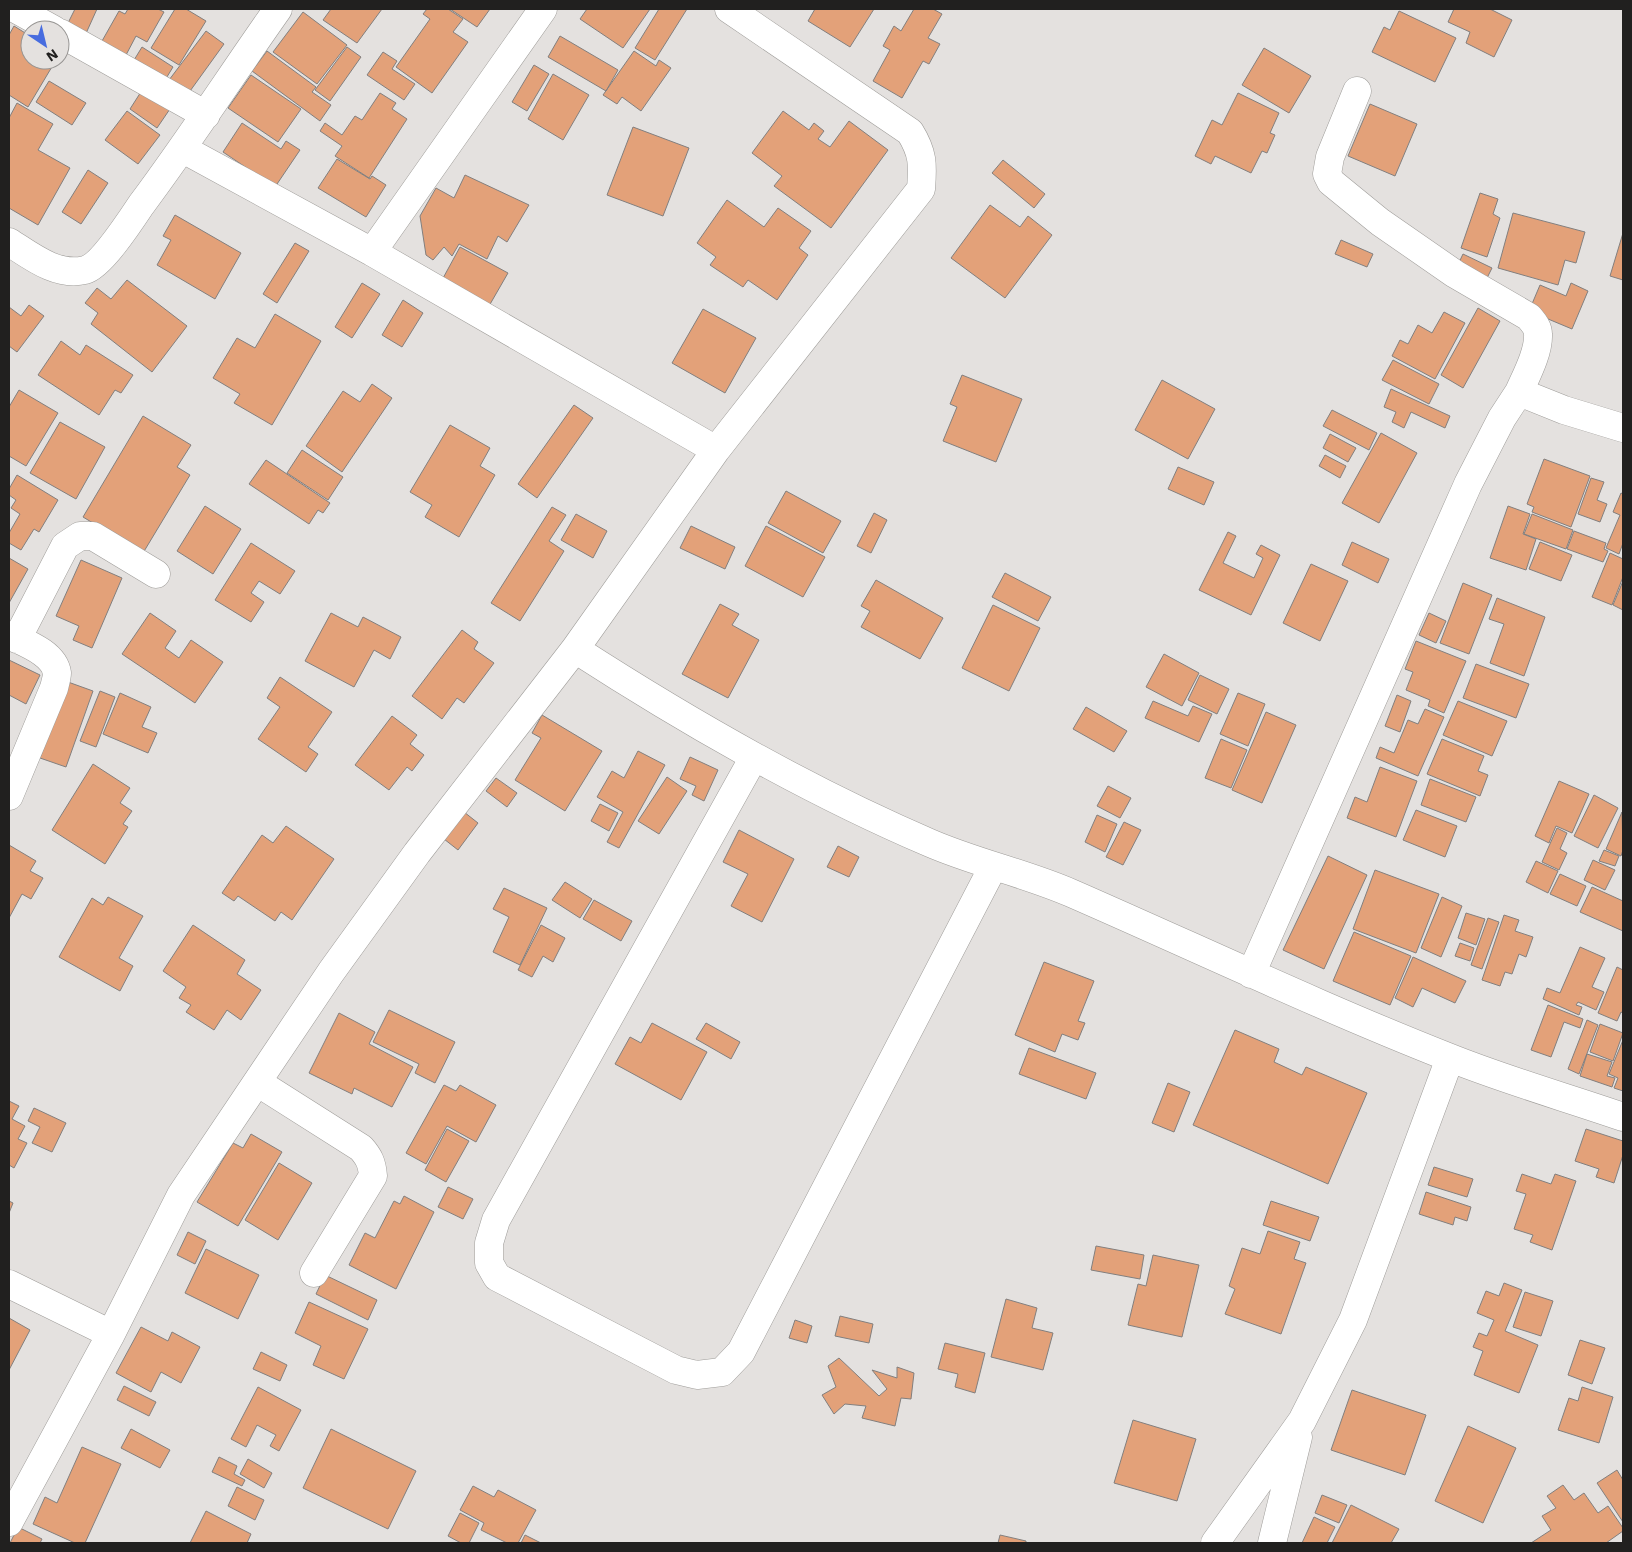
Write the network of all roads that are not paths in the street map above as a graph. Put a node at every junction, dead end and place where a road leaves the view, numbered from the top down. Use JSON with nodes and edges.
{"nodes":[{"id":1,"x":16,"y":9,"type":"edge"},
{"id":2,"x":278,"y":9,"type":"edge"},
{"id":3,"x":543,"y":9,"type":"edge"},
{"id":4,"x":729,"y":9,"type":"edge"},
{"id":5,"x":36,"y":20,"type":"edge"},
{"id":6,"x":70,"y":39,"type":"edge"},
{"id":7,"x":1357,"y":91,"type":"dead end"},
{"id":8,"x":206,"y":114,"type":"junction"},
{"id":9,"x":182,"y":149,"type":"junction"},
{"id":10,"x":9,"y":242,"type":"edge"},
{"id":11,"x":372,"y":252,"type":"junction"},
{"id":12,"x":1519,"y":392,"type":"junction"},
{"id":13,"x":1623,"y":428,"type":"edge"},
{"id":14,"x":716,"y":450,"type":"junction"},
{"id":15,"x":156,"y":574,"type":"dead end"},
{"id":16,"x":13,"y":637,"type":"edge"},
{"id":17,"x":575,"y":649,"type":"junction"},
{"id":18,"x":754,"y":757,"type":"junction"},
{"id":19,"x":9,"y":796,"type":"edge"},
{"id":20,"x":993,"y":867,"type":"junction"},
{"id":21,"x":1251,"y":974,"type":"junction"},
{"id":22,"x":1450,"y":1058,"type":"junction"},
{"id":23,"x":257,"y":1082,"type":"junction"},
{"id":24,"x":1623,"y":1117,"type":"edge"},
{"id":25,"x":314,"y":1273,"type":"dead end"},
{"id":26,"x":9,"y":1284,"type":"edge"},
{"id":27,"x":111,"y":1334,"type":"junction"},
{"id":28,"x":1302,"y":1421,"type":"junction"},
{"id":29,"x":9,"y":1522,"type":"edge"},
{"id":30,"x":1215,"y":1543,"type":"edge"},
{"id":31,"x":1272,"y":1543,"type":"edge"}],
"edges":[{"from":1,"to":5,"type":"street"},
{"from":2,"to":8,"type":"street"},
{"from":3,"to":11,"type":"street"},
{"from":4,"to":14,"type":"street"},
{"from":6,"to":8,"type":"street"},
{"from":7,"to":12,"type":"street"},
{"from":8,"to":9,"type":"street"},
{"from":9,"to":10,"type":"street"},
{"from":9,"to":11,"type":"street"},
{"from":11,"to":14,"type":"street"},
{"from":12,"to":13,"type":"street"},
{"from":12,"to":21,"type":"street"},
{"from":14,"to":17,"type":"street"},
{"from":15,"to":16,"type":"street"},
{"from":16,"to":19,"type":"street"},
{"from":17,"to":18,"type":"street"},
{"from":17,"to":23,"type":"street"},
{"from":18,"to":20,"type":"street"},
{"from":18,"to":20,"type":"street"},
{"from":20,"to":21,"type":"street"},
{"from":21,"to":22,"type":"street"},
{"from":22,"to":24,"type":"street"},
{"from":22,"to":28,"type":"street"},
{"from":23,"to":25,"type":"street"},
{"from":23,"to":27,"type":"street"},
{"from":26,"to":27,"type":"street"},
{"from":27,"to":29,"type":"street"},
{"from":28,"to":30,"type":"street"},
{"from":28,"to":31,"type":"street"}]}
